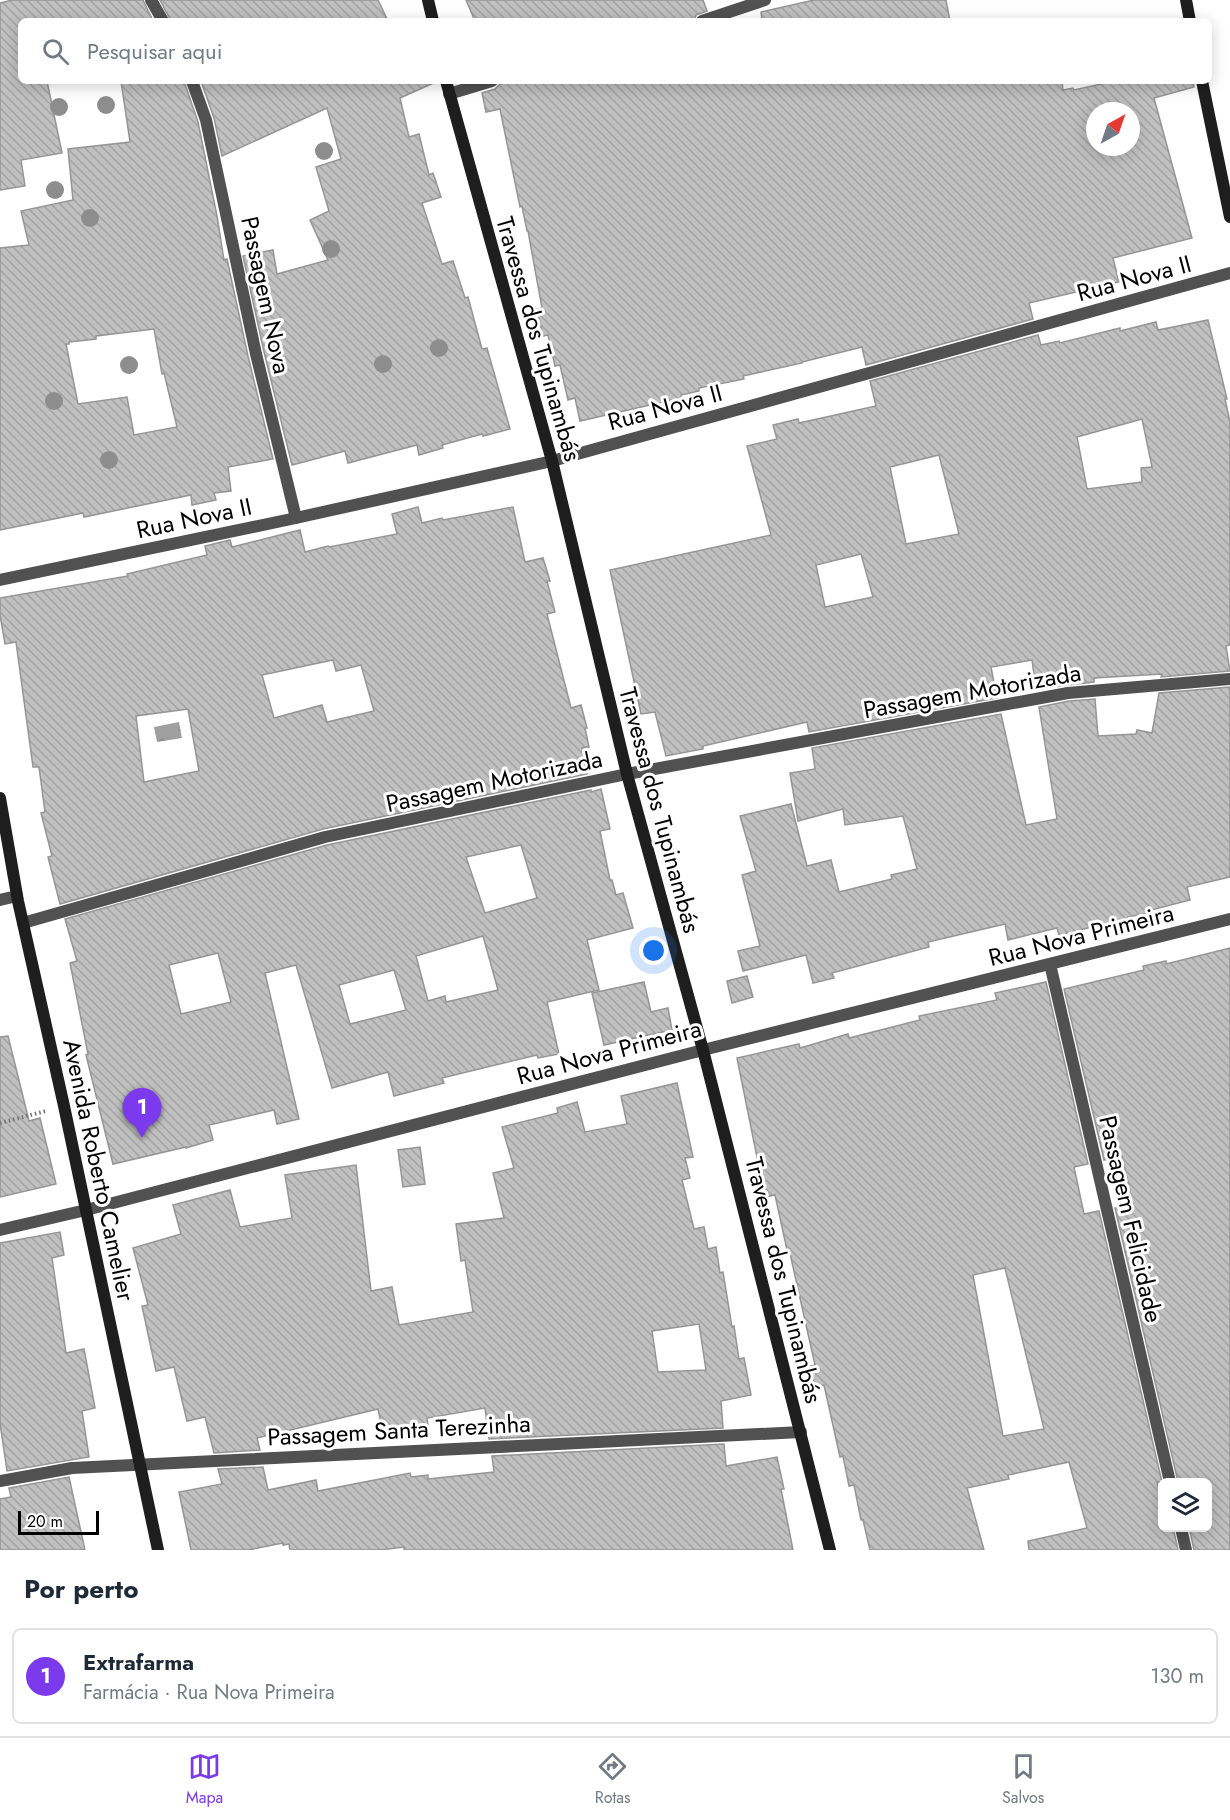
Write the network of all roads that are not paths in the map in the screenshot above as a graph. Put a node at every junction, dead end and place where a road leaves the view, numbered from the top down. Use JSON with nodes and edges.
{"nodes":[{"id":1,"x":151,"y":0,"type":"edge"},
{"id":2,"x":428,"y":0,"type":"edge"},
{"id":3,"x":765,"y":0,"type":"edge"},
{"id":4,"x":1186,"y":0,"type":"edge"},
{"id":5,"x":161,"y":18,"type":"edge"},
{"id":6,"x":432,"y":18,"type":"edge"},
{"id":7,"x":711,"y":18,"type":"edge"},
{"id":8,"x":1189,"y":18,"type":"edge"},
{"id":9,"x":193,"y":84,"type":"edge"},
{"id":10,"x":447,"y":84,"type":"edge"},
{"id":11,"x":482,"y":84,"type":"edge"},
{"id":12,"x":1203,"y":84,"type":"edge"},
{"id":13,"x":449,"y":94,"type":"junction"},
{"id":14,"x":1230,"y":217,"type":"edge"},
{"id":15,"x":1230,"y":273,"type":"edge"},
{"id":16,"x":552,"y":460,"type":"junction"},
{"id":17,"x":296,"y":518,"type":"junction"},
{"id":18,"x":0,"y":580,"type":"edge"},
{"id":19,"x":1230,"y":679,"type":"edge"},
{"id":20,"x":627,"y":774,"type":"junction"},
{"id":21,"x":0,"y":798,"type":"edge"},
{"id":22,"x":17,"y":896,"type":"junction"},
{"id":23,"x":0,"y":900,"type":"edge"},
{"id":24,"x":1230,"y":919,"type":"edge"},
{"id":25,"x":23,"y":923,"type":"junction"},
{"id":26,"x":1050,"y":964,"type":"junction"},
{"id":27,"x":703,"y":1050,"type":"junction"},
{"id":28,"x":86,"y":1210,"type":"junction"},
{"id":29,"x":0,"y":1230,"type":"edge"},
{"id":30,"x":801,"y":1432,"type":"junction"},
{"id":31,"x":141,"y":1463,"type":"junction"},
{"id":32,"x":1169,"y":1478,"type":"edge"},
{"id":33,"x":0,"y":1481,"type":"edge"},
{"id":34,"x":1182,"y":1532,"type":"edge"},
{"id":35,"x":158,"y":1550,"type":"edge"},
{"id":36,"x":830,"y":1550,"type":"edge"},
{"id":37,"x":1186,"y":1550,"type":"edge"}],
"edges":[{"from":1,"to":5,"type":"street"},
{"from":2,"to":6,"type":"street"},
{"from":3,"to":7,"type":"street"},
{"from":4,"to":8,"type":"street"},
{"from":9,"to":17,"type":"street","name":"Passagem Nova"},
{"from":10,"to":13,"type":"street","name":"Travessa dos Tupinambás"},
{"from":11,"to":13,"type":"street"},
{"from":12,"to":14,"type":"street"},
{"from":13,"to":16,"type":"street","name":"Travessa dos Tupinambás"},
{"from":15,"to":16,"type":"street","name":"Rua Nova II"},
{"from":16,"to":17,"type":"street","name":"Rua Nova II"},
{"from":16,"to":20,"type":"street","name":"Travessa dos Tupinambás"},
{"from":17,"to":18,"type":"street","name":"Rua Nova II"},
{"from":19,"to":20,"type":"street","name":"Passagem Motorizada"},
{"from":20,"to":25,"type":"street","name":"Passagem Motorizada"},
{"from":20,"to":27,"type":"street","name":"Travessa dos Tupinambás"},
{"from":21,"to":22,"type":"street","name":"Avenida Roberto Camelier"},
{"from":22,"to":23,"type":"street"},
{"from":22,"to":25,"type":"street","name":"Avenida Roberto Camelier"},
{"from":24,"to":26,"type":"street","name":"Rua Nova Primeira"},
{"from":25,"to":28,"type":"street","name":"Avenida Roberto Camelier"},
{"from":26,"to":27,"type":"street","name":"Rua Nova Primeira"},
{"from":26,"to":32,"type":"street","name":"Passagem Felicidade"},
{"from":27,"to":28,"type":"street","name":"Rua Nova Primeira"},
{"from":27,"to":30,"type":"street","name":"Travessa dos Tupinambás"},
{"from":28,"to":29,"type":"street","name":"Rua Nova Primeira"},
{"from":28,"to":31,"type":"street","name":"Avenida Roberto Camelier"},
{"from":30,"to":31,"type":"street","name":"Passagem Santa Terezinha"},
{"from":30,"to":36,"type":"street","name":"Travessa dos Tupinambás"},
{"from":31,"to":33,"type":"street","name":"Passagem Santa Terezinha"},
{"from":31,"to":35,"type":"street","name":"Avenida Roberto Camelier"},
{"from":34,"to":37,"type":"street"}]}
